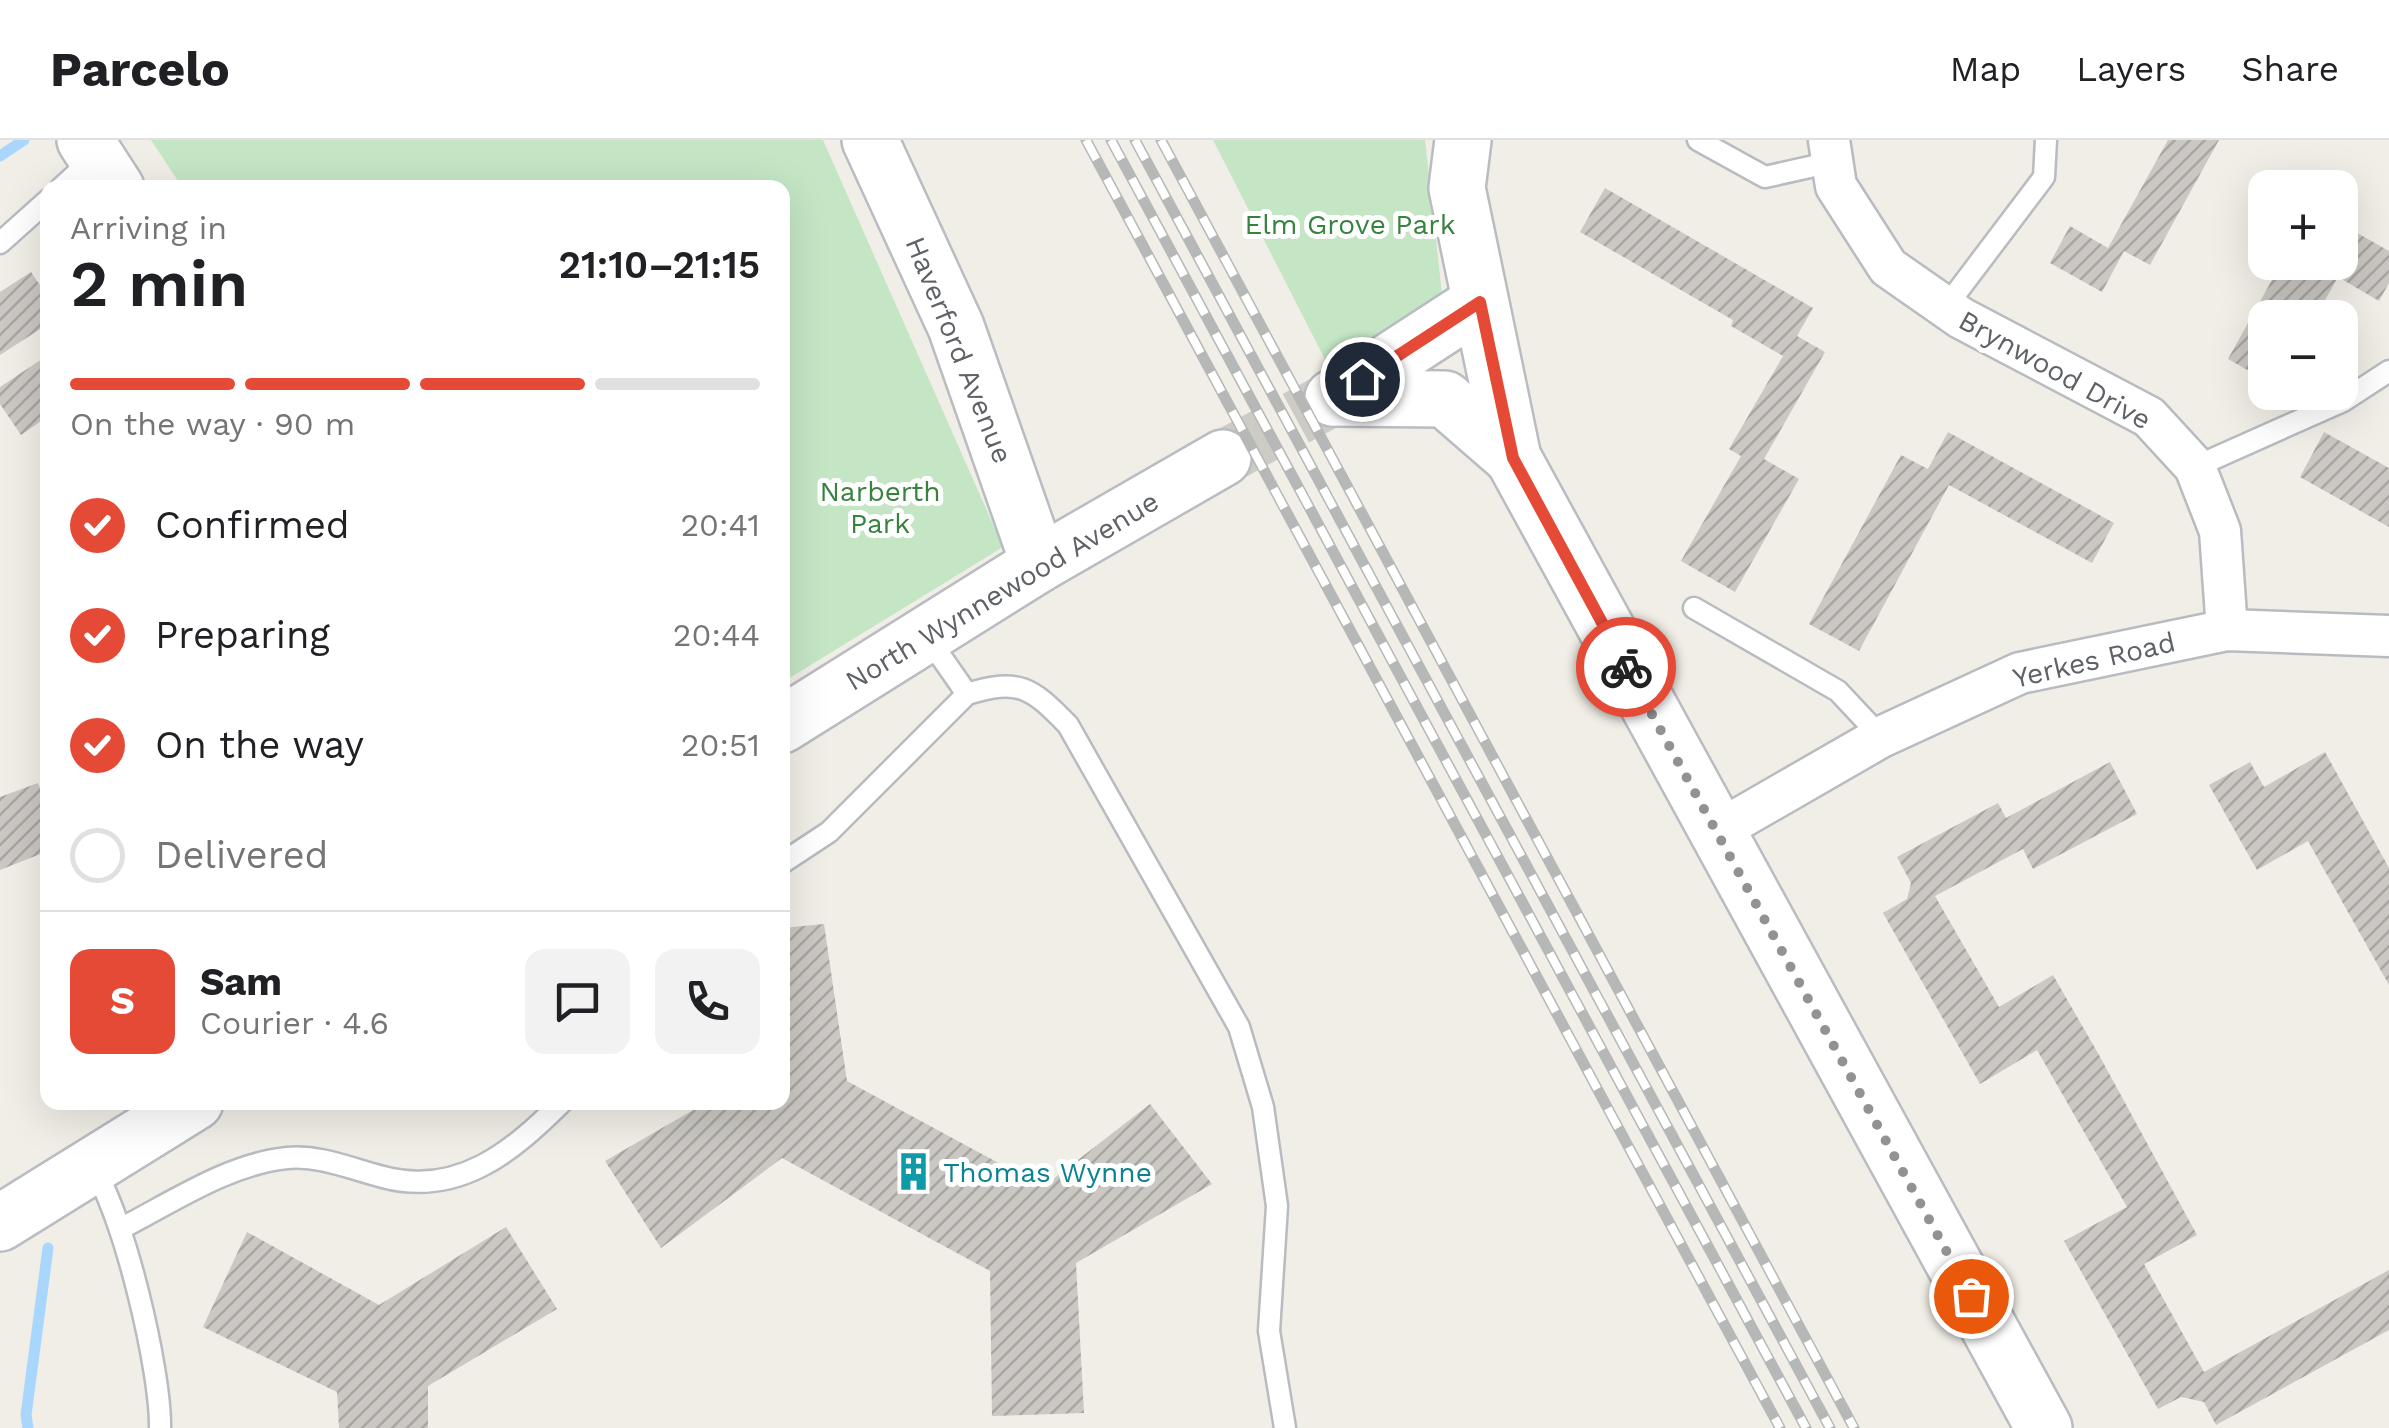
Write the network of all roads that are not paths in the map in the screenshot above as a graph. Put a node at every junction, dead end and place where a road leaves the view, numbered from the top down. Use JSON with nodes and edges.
{"nodes":[{"id":1,"x":870,"y":140,"type":"edge"},
{"id":2,"x":1463,"y":140,"type":"edge"},
{"id":3,"x":1698,"y":140,"type":"edge"},
{"id":4,"x":2046,"y":140,"type":"edge"},
{"id":5,"x":1830,"y":151,"type":"edge"},
{"id":6,"x":40,"y":207,"type":"edge"},
{"id":7,"x":0,"y":244,"type":"edge"},
{"id":8,"x":1480,"y":302,"type":"junction"},
{"id":9,"x":1946,"y":308,"type":"junction"},
{"id":10,"x":2389,"y":372,"type":"edge"},
{"id":11,"x":1223,"y":458,"type":"tunnel mouth"},
{"id":12,"x":1513,"y":458,"type":"junction"},
{"id":13,"x":2195,"y":467,"type":"junction"},
{"id":14,"x":1039,"y":564,"type":"junction"},
{"id":15,"x":1694,"y":608,"type":"dead end"},
{"id":16,"x":2227,"y":630,"type":"junction"},
{"id":17,"x":926,"y":635,"type":"junction"},
{"id":18,"x":2389,"y":636,"type":"edge"},
{"id":19,"x":966,"y":694,"type":"junction"},
{"id":20,"x":790,"y":720,"type":"edge"},
{"id":21,"x":1881,"y":737,"type":"junction"},
{"id":22,"x":1716,"y":832,"type":"junction"},
{"id":23,"x":790,"y":858,"type":"edge"},
{"id":24,"x":183,"y":1110,"type":"edge"},
{"id":25,"x":553,"y":1110,"type":"edge"},
{"id":26,"x":93,"y":1168,"type":"junction"},
{"id":27,"x":0,"y":1224,"type":"edge"},
{"id":28,"x":120,"y":1229,"type":"junction"},
{"id":29,"x":160,"y":1428,"type":"edge"},
{"id":30,"x":1285,"y":1428,"type":"edge"},
{"id":31,"x":2044,"y":1428,"type":"edge"}],
"edges":[{"from":1,"to":14,"type":"street","name":"Haverford Avenue"},
{"from":2,"to":8,"type":"street"},
{"from":3,"to":5,"type":"lane"},
{"from":4,"to":9,"type":"lane"},
{"from":5,"to":9,"type":"street","name":"Brynwood Drive"},
{"from":6,"to":7,"type":"lane"},
{"from":8,"to":12,"type":"street"},
{"from":8,"to":12,"type":"street"},
{"from":9,"to":13,"type":"street","name":"Brynwood Drive"},
{"from":10,"to":13,"type":"lane"},
{"from":11,"to":14,"type":"street","name":"North Wynnewood Avenue"},
{"from":12,"to":22,"type":"street"},
{"from":13,"to":16,"type":"street","name":"Brynwood Drive"},
{"from":14,"to":17,"type":"street","name":"North Wynnewood Avenue"},
{"from":15,"to":21,"type":"lane"},
{"from":16,"to":18,"type":"street","name":"Yerkes Road"},
{"from":16,"to":21,"type":"street","name":"Yerkes Road"},
{"from":17,"to":19,"type":"lane"},
{"from":17,"to":20,"type":"street","name":"North Wynnewood Avenue"},
{"from":19,"to":23,"type":"lane"},
{"from":19,"to":30,"type":"lane"},
{"from":21,"to":22,"type":"street","name":"Yerkes Road"},
{"from":22,"to":31,"type":"street"},
{"from":24,"to":26,"type":"street"},
{"from":25,"to":28,"type":"lane"},
{"from":26,"to":27,"type":"street"},
{"from":26,"to":28,"type":"lane"},
{"from":28,"to":29,"type":"lane"}]}
